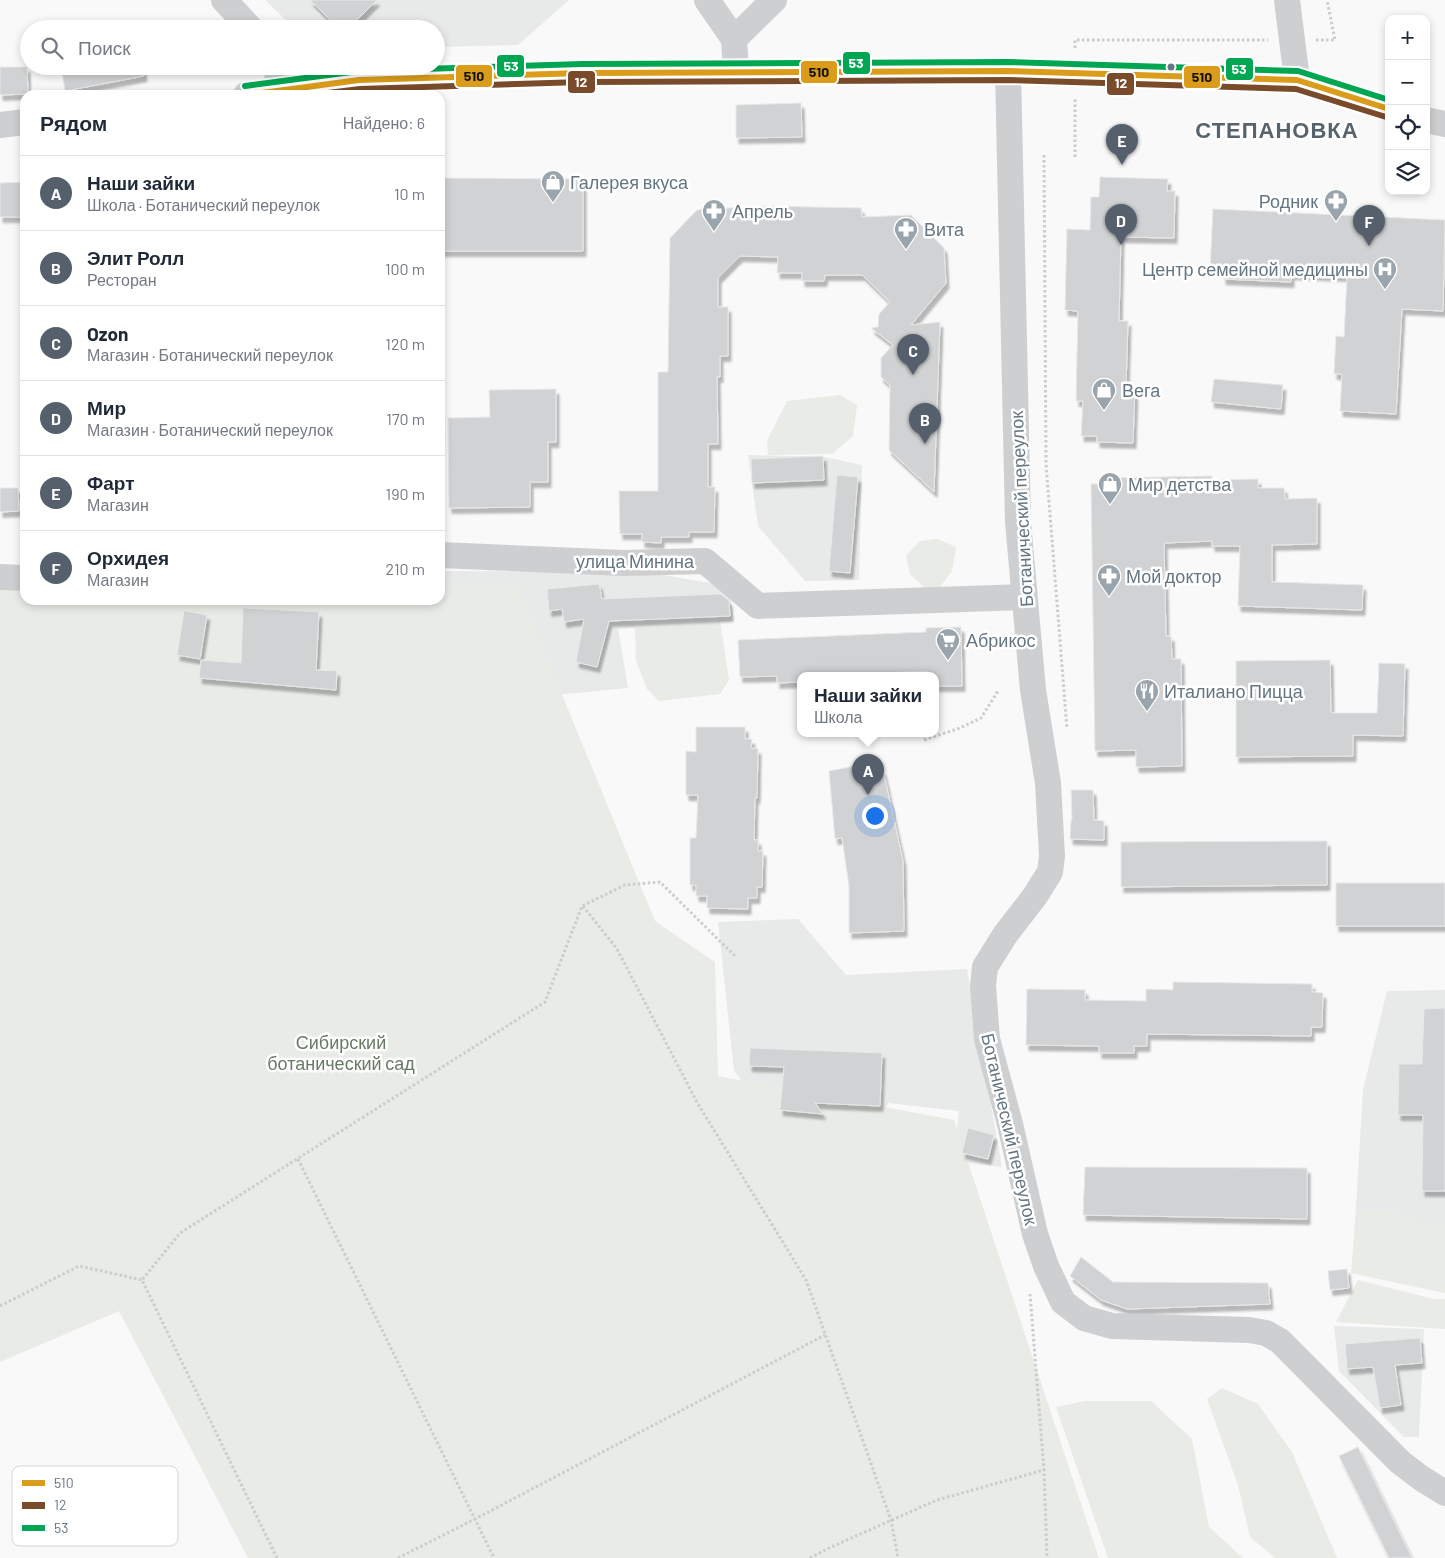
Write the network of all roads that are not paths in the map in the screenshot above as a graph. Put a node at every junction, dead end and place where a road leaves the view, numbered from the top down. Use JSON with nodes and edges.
{"nodes":[{"id":1,"x":224,"y":0,"type":"edge"},
{"id":2,"x":707,"y":0,"type":"edge"},
{"id":3,"x":774,"y":0,"type":"edge"},
{"id":4,"x":1287,"y":0,"type":"edge"},
{"id":5,"x":243,"y":20,"type":"edge"},
{"id":6,"x":734,"y":39,"type":"junction"},
{"id":7,"x":736,"y":72,"type":"junction"},
{"id":8,"x":1008,"y":72,"type":"junction"},
{"id":9,"x":278,"y":78,"type":"edge"},
{"id":10,"x":1298,"y":80,"type":"junction"},
{"id":11,"x":358,"y":88,"type":"edge"},
{"id":12,"x":255,"y":90,"type":"edge"},
{"id":13,"x":1385,"y":108,"type":"edge"},
{"id":14,"x":1430,"y":121,"type":"edge"},
{"id":15,"x":20,"y":123,"type":"edge"},
{"id":16,"x":1445,"y":124,"type":"edge"},
{"id":17,"x":0,"y":125,"type":"edge"},
{"id":18,"x":445,"y":555,"type":"edge"},
{"id":19,"x":0,"y":577,"type":"edge"},
{"id":20,"x":20,"y":578,"type":"edge"},
{"id":21,"x":1024,"y":597,"type":"junction"},
{"id":22,"x":1445,"y":1493,"type":"edge"}],
"edges":[{"from":1,"to":5,"type":"street"},
{"from":2,"to":6,"type":"street"},
{"from":3,"to":6,"type":"street"},
{"from":4,"to":10,"type":"street"},
{"from":6,"to":7,"type":"street"},
{"from":7,"to":8,"type":"street"},
{"from":7,"to":11,"type":"street"},
{"from":8,"to":10,"type":"street"},
{"from":8,"to":21,"type":"street","name":"Ботанический переулок"},
{"from":9,"to":11,"type":"street"},
{"from":9,"to":12,"type":"street"},
{"from":10,"to":13,"type":"street"},
{"from":14,"to":16,"type":"street"},
{"from":15,"to":17,"type":"street"},
{"from":18,"to":21,"type":"street","name":"улица Минина"},
{"from":19,"to":20,"type":"street"},
{"from":21,"to":22,"type":"street","name":"Ботанический переулок"}]}
